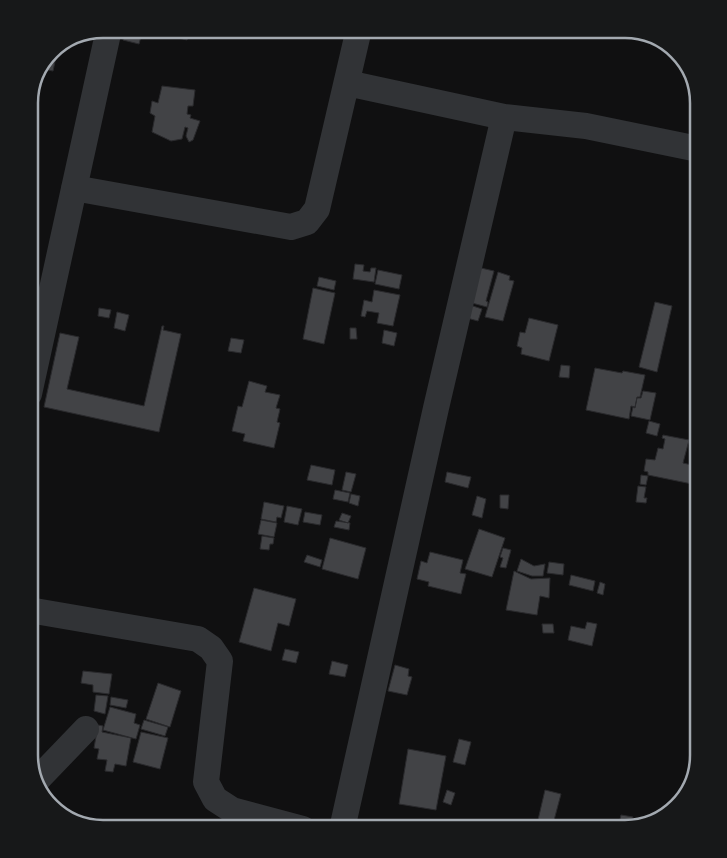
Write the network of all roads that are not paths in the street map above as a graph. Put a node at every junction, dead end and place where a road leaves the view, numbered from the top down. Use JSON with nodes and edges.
{"nodes":[{"id":1,"x":107,"y":38,"type":"edge"},
{"id":2,"x":357,"y":38,"type":"edge"},
{"id":3,"x":347,"y":83,"type":"junction"},
{"id":4,"x":504,"y":117,"type":"junction"},
{"id":5,"x":690,"y":146,"type":"edge"},
{"id":6,"x":74,"y":188,"type":"junction"},
{"id":7,"x":38,"y":355,"type":"edge"},
{"id":8,"x":37,"y":611,"type":"edge"},
{"id":9,"x":86,"y":729,"type":"dead end"},
{"id":10,"x":41,"y":776,"type":"edge"},
{"id":11,"x":269,"y":820,"type":"edge"},
{"id":12,"x":344,"y":820,"type":"edge"}],
"edges":[{"from":1,"to":6,"type":"street"},
{"from":2,"to":3,"type":"street"},
{"from":3,"to":4,"type":"street"},
{"from":3,"to":6,"type":"street"},
{"from":4,"to":5,"type":"street"},
{"from":4,"to":12,"type":"street"},
{"from":6,"to":7,"type":"street"},
{"from":8,"to":11,"type":"street"},
{"from":9,"to":10,"type":"street"}]}
